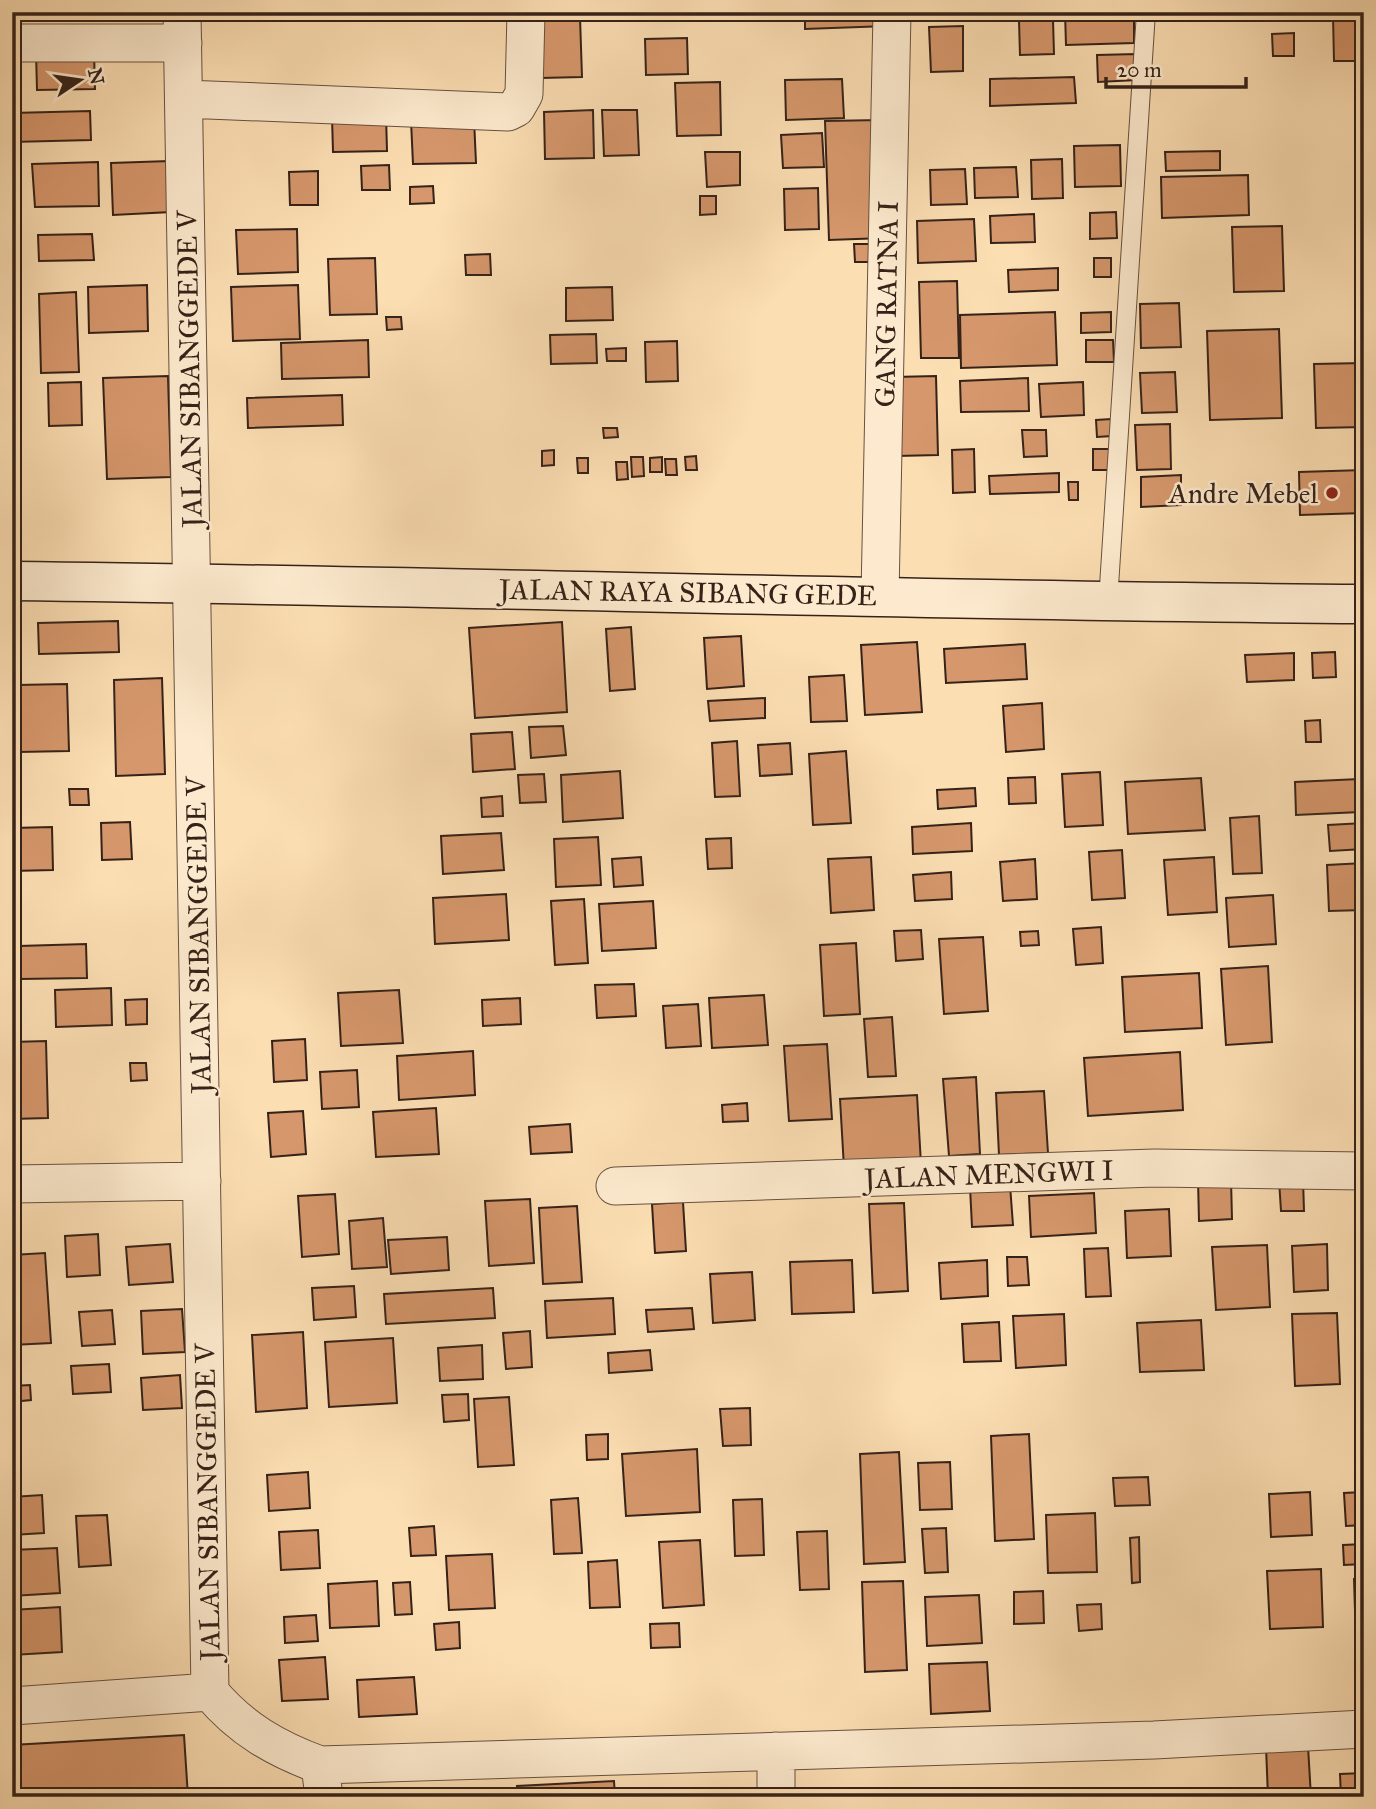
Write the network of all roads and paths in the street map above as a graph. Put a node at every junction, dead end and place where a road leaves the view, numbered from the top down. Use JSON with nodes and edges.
{"nodes":[{"id":1,"x":526,"y":12,"type":"edge"},
{"id":2,"x":892,"y":12,"type":"edge"},
{"id":3,"x":1146,"y":12,"type":"edge"},
{"id":4,"x":183,"y":28,"type":"edge"},
{"id":5,"x":12,"y":43,"type":"edge"},
{"id":6,"x":184,"y":99,"type":"junction"},
{"id":7,"x":12,"y":581,"type":"edge"},
{"id":8,"x":193,"y":583,"type":"junction"},
{"id":9,"x":880,"y":595,"type":"junction"},
{"id":10,"x":1108,"y":602,"type":"junction"},
{"id":11,"x":1364,"y":604,"type":"edge"},
{"id":12,"x":1364,"y":1171,"type":"edge"},
{"id":13,"x":202,"y":1181,"type":"junction"},
{"id":14,"x":12,"y":1184,"type":"edge"},
{"id":15,"x":615,"y":1186,"type":"dead end"},
{"id":16,"x":210,"y":1692,"type":"junction"},
{"id":17,"x":12,"y":1706,"type":"edge"},
{"id":18,"x":1364,"y":1729,"type":"edge"},
{"id":19,"x":776,"y":1751,"type":"junction"},
{"id":20,"x":322,"y":1781,"type":"edge"},
{"id":21,"x":776,"y":1797,"type":"edge"}],
"edges":[{"from":1,"to":6,"type":"street"},
{"from":2,"to":9,"type":"street","name":"GANG RATNA I"},
{"from":3,"to":10,"type":"lane"},
{"from":4,"to":5,"type":"street"},
{"from":4,"to":6,"type":"street","name":"JALAN SIBANGGEDE V"},
{"from":6,"to":8,"type":"street","name":"JALAN SIBANGGEDE V"},
{"from":7,"to":8,"type":"main road","name":"JALAN RAYA SIBANG GEDE"},
{"from":8,"to":9,"type":"main road","name":"JALAN RAYA SIBANG GEDE"},
{"from":8,"to":13,"type":"street","name":"JALAN SIBANGGEDE V"},
{"from":9,"to":10,"type":"main road","name":"JALAN RAYA SIBANG GEDE"},
{"from":10,"to":11,"type":"main road","name":"JALAN RAYA SIBANG GEDE"},
{"from":12,"to":15,"type":"street","name":"JALAN MENGWI I"},
{"from":13,"to":14,"type":"street"},
{"from":13,"to":16,"type":"street","name":"JALAN SIBANGGEDE V"},
{"from":16,"to":17,"type":"street"},
{"from":16,"to":20,"type":"street","name":"JALAN SIBANGGEDE V"},
{"from":18,"to":19,"type":"street"},
{"from":19,"to":20,"type":"street"},
{"from":19,"to":21,"type":"street"}]}
